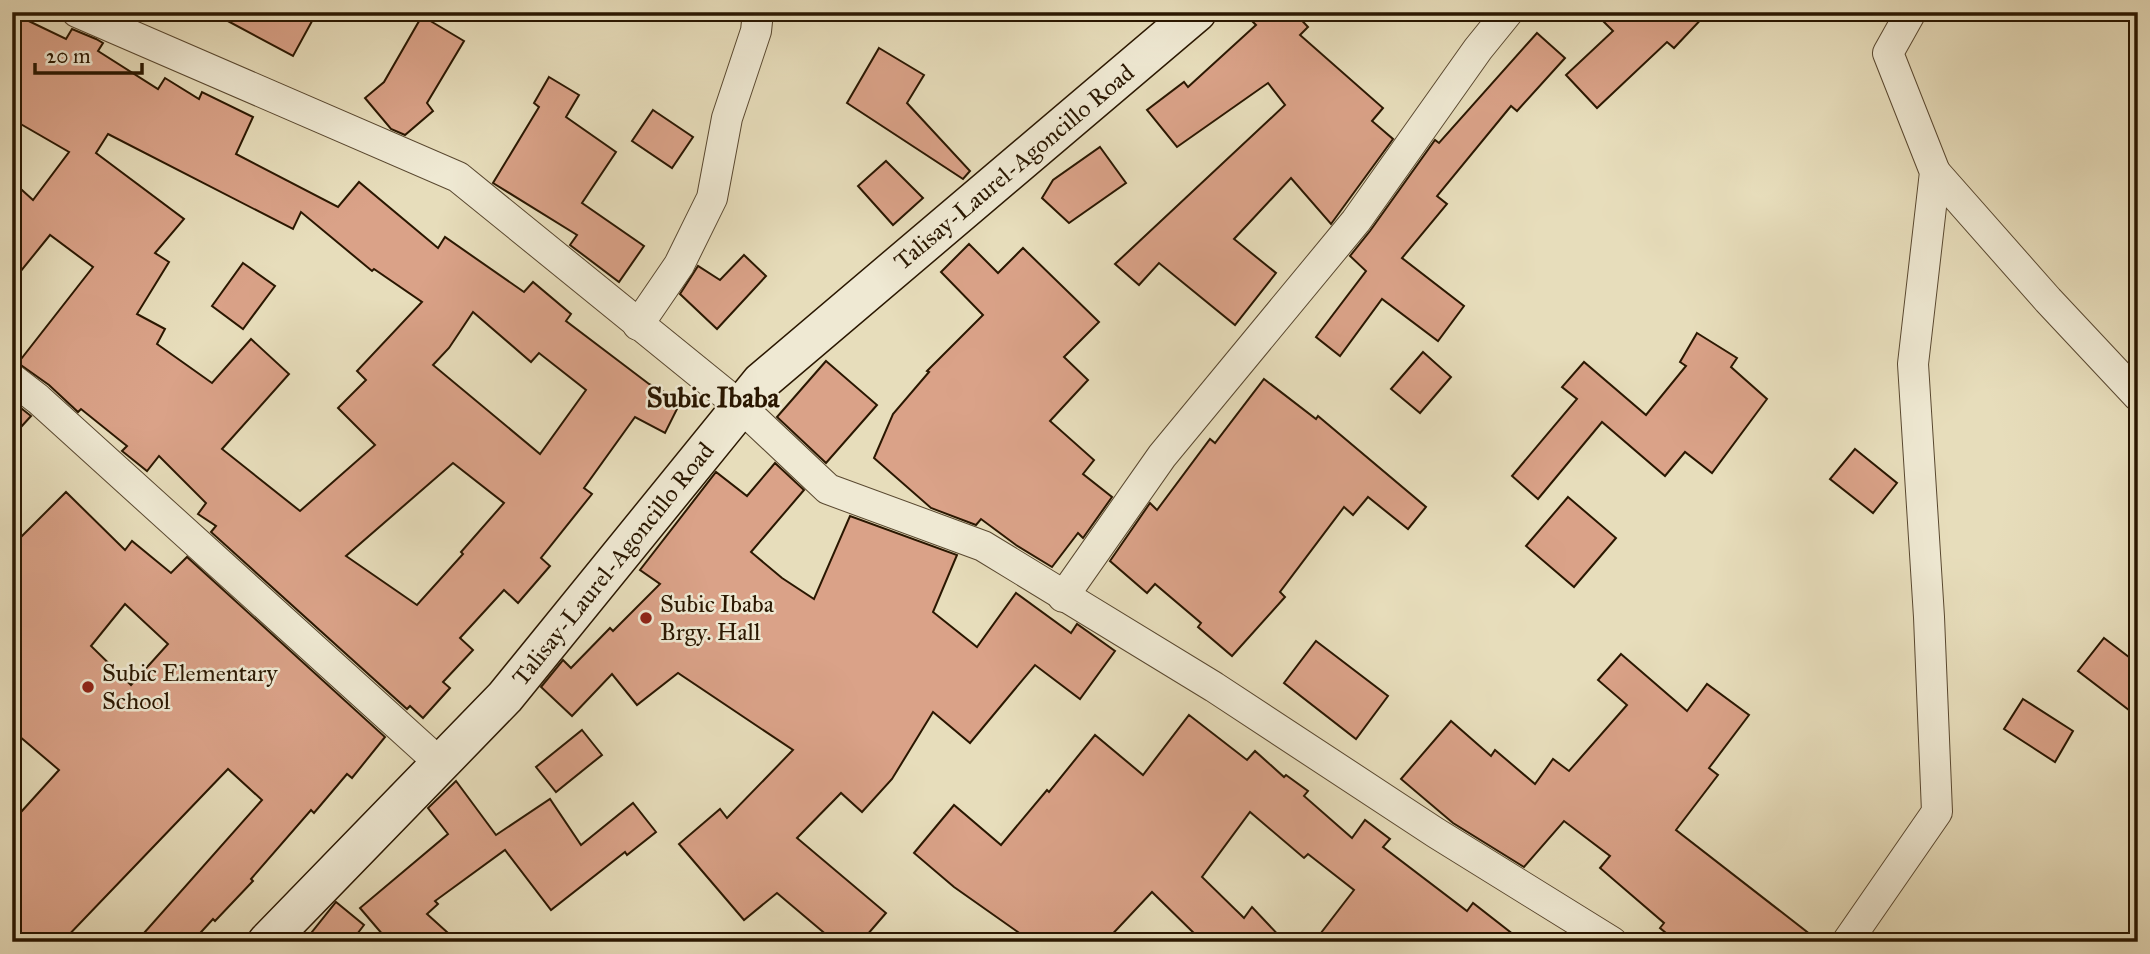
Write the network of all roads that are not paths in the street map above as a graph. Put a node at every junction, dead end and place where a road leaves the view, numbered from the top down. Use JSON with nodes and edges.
{"nodes":[{"id":1,"x":77,"y":12,"type":"edge"},
{"id":2,"x":758,"y":12,"type":"edge"},
{"id":3,"x":1197,"y":12,"type":"edge"},
{"id":4,"x":1508,"y":12,"type":"edge"},
{"id":5,"x":1911,"y":12,"type":"edge"},
{"id":6,"x":1934,"y":172,"type":"junction"},
{"id":7,"x":638,"y":325,"type":"junction"},
{"id":8,"x":12,"y":379,"type":"edge"},
{"id":9,"x":2138,"y":396,"type":"edge"},
{"id":10,"x":740,"y":406,"type":"junction"},
{"id":11,"x":1063,"y":597,"type":"junction"},
{"id":12,"x":441,"y":764,"type":"junction"},
{"id":13,"x":267,"y":942,"type":"edge"},
{"id":14,"x":1612,"y":942,"type":"edge"},
{"id":15,"x":1847,"y":942,"type":"edge"}],
"edges":[{"from":1,"to":7,"type":"street"},
{"from":2,"to":7,"type":"street"},
{"from":3,"to":10,"type":"main road","name":"Talisay-Laurel-Agoncillo Road"},
{"from":4,"to":11,"type":"street"},
{"from":5,"to":6,"type":"street"},
{"from":6,"to":9,"type":"street"},
{"from":6,"to":15,"type":"street"},
{"from":7,"to":10,"type":"street"},
{"from":8,"to":12,"type":"street"},
{"from":10,"to":11,"type":"street"},
{"from":10,"to":12,"type":"main road","name":"Talisay-Laurel-Agoncillo Road"},
{"from":11,"to":14,"type":"street"},
{"from":12,"to":13,"type":"main road","name":"Talisay-Laurel-Agoncillo Road"}]}
